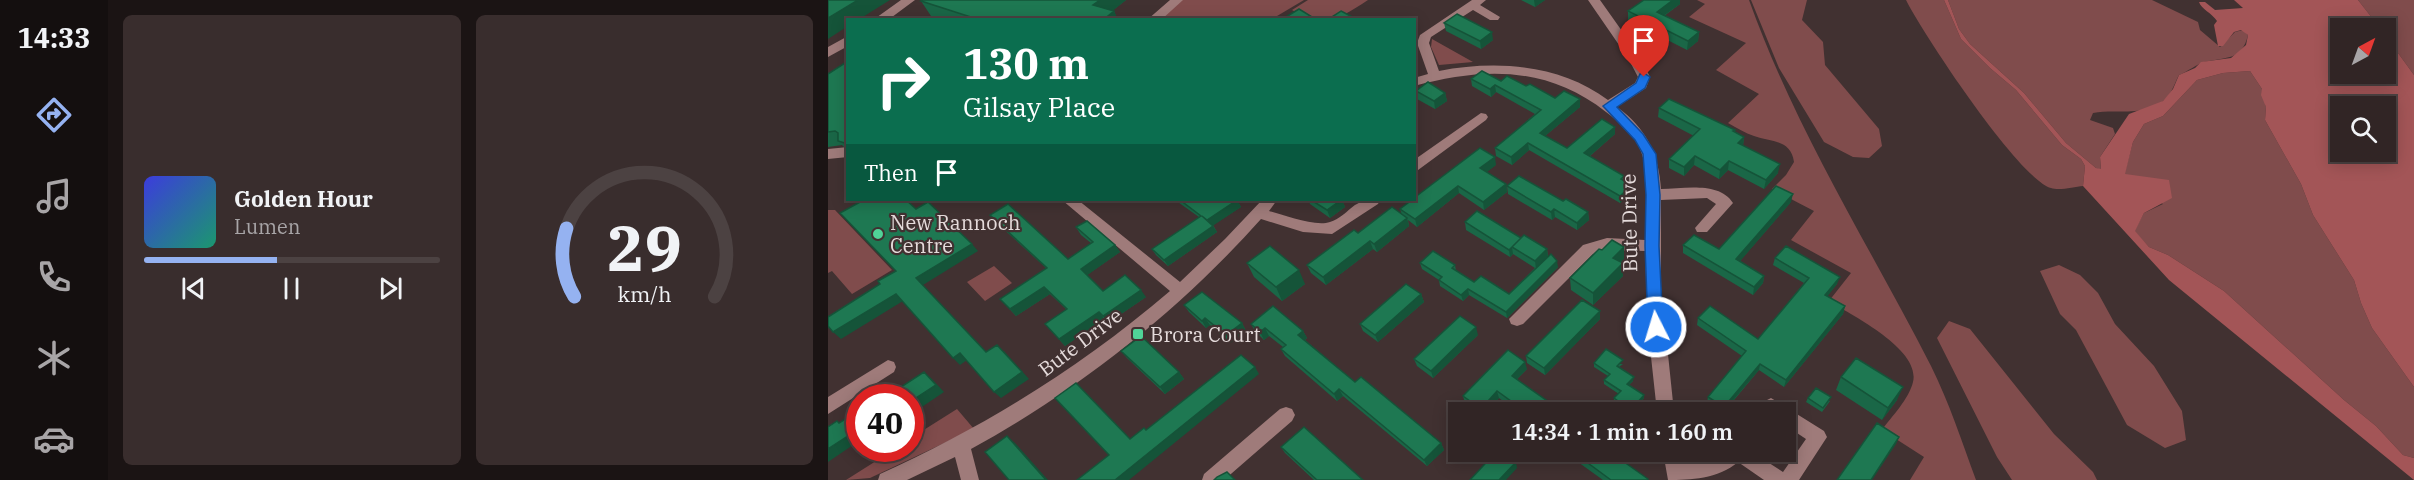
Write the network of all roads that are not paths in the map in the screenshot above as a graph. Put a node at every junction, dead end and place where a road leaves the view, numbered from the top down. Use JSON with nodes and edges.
{"nodes":[{"id":1,"x":909,"y":0,"type":"edge"},
{"id":2,"x":1177,"y":0,"type":"edge"},
{"id":3,"x":1594,"y":0,"type":"edge"},
{"id":4,"x":1476,"y":3,"type":"edge"},
{"id":5,"x":883,"y":17,"type":"edge"},
{"id":6,"x":1494,"y":17,"type":"dead end"},
{"id":7,"x":1155,"y":18,"type":"edge"},
{"id":8,"x":846,"y":41,"type":"edge"},
{"id":9,"x":828,"y":53,"type":"edge"},
{"id":10,"x":1435,"y":76,"type":"junction"},
{"id":11,"x":1416,"y":81,"type":"edge"},
{"id":12,"x":1609,"y":106,"type":"junction"},
{"id":13,"x":1481,"y":117,"type":"dead end"},
{"id":14,"x":846,"y":152,"type":"edge"},
{"id":15,"x":828,"y":154,"type":"edge"},
{"id":16,"x":1416,"y":166,"type":"edge"},
{"id":17,"x":1653,"y":195,"type":"junction"},
{"id":18,"x":1070,"y":201,"type":"edge"},
{"id":19,"x":1269,"y":201,"type":"edge"},
{"id":20,"x":1372,"y":201,"type":"edge"},
{"id":21,"x":1258,"y":213,"type":"junction"},
{"id":22,"x":1702,"y":228,"type":"dead end"},
{"id":23,"x":1652,"y":246,"type":"junction"},
{"id":24,"x":1180,"y":291,"type":"junction"},
{"id":25,"x":1517,"y":319,"type":"dead end"},
{"id":26,"x":888,"y":367,"type":"dead end"},
{"id":27,"x":1665,"y":402,"type":"edge"},
{"id":28,"x":828,"y":406,"type":"edge"},
{"id":29,"x":1286,"y":415,"type":"dead end"},
{"id":30,"x":1796,"y":424,"type":"edge"},
{"id":31,"x":962,"y":446,"type":"junction"},
{"id":32,"x":1725,"y":462,"type":"edge"},
{"id":33,"x":1752,"y":462,"type":"edge"},
{"id":34,"x":1675,"y":467,"type":"edge"},
{"id":35,"x":887,"y":480,"type":"edge"},
{"id":36,"x":970,"y":480,"type":"edge"},
{"id":37,"x":1210,"y":480,"type":"edge"},
{"id":38,"x":1779,"y":480,"type":"edge"},
{"id":39,"x":1788,"y":480,"type":"edge"}],
"edges":[{"from":1,"to":5,"type":"street"},
{"from":2,"to":7,"type":"street"},
{"from":3,"to":12,"type":"street"},
{"from":4,"to":6,"type":"street"},
{"from":4,"to":10,"type":"street"},
{"from":8,"to":9,"type":"street"},
{"from":10,"to":11,"type":"street","name":"Bute Drive"},
{"from":10,"to":12,"type":"street","name":"Bute Drive"},
{"from":12,"to":17,"type":"street","name":"Bute Drive"},
{"from":13,"to":16,"type":"street"},
{"from":14,"to":15,"type":"street"},
{"from":17,"to":22,"type":"street"},
{"from":17,"to":23,"type":"street","name":"Bute Drive"},
{"from":18,"to":24,"type":"street"},
{"from":19,"to":21,"type":"street","name":"Bute Drive"},
{"from":20,"to":21,"type":"street"},
{"from":21,"to":24,"type":"street","name":"Bute Drive"},
{"from":23,"to":25,"type":"street"},
{"from":23,"to":27,"type":"street","name":"Bute Drive"},
{"from":24,"to":31,"type":"street","name":"Bute Drive"},
{"from":26,"to":28,"type":"street"},
{"from":29,"to":37,"type":"street"},
{"from":30,"to":39,"type":"street"},
{"from":31,"to":35,"type":"street","name":"Bute Drive"},
{"from":31,"to":36,"type":"street"},
{"from":32,"to":34,"type":"street"},
{"from":33,"to":38,"type":"street"}]}
